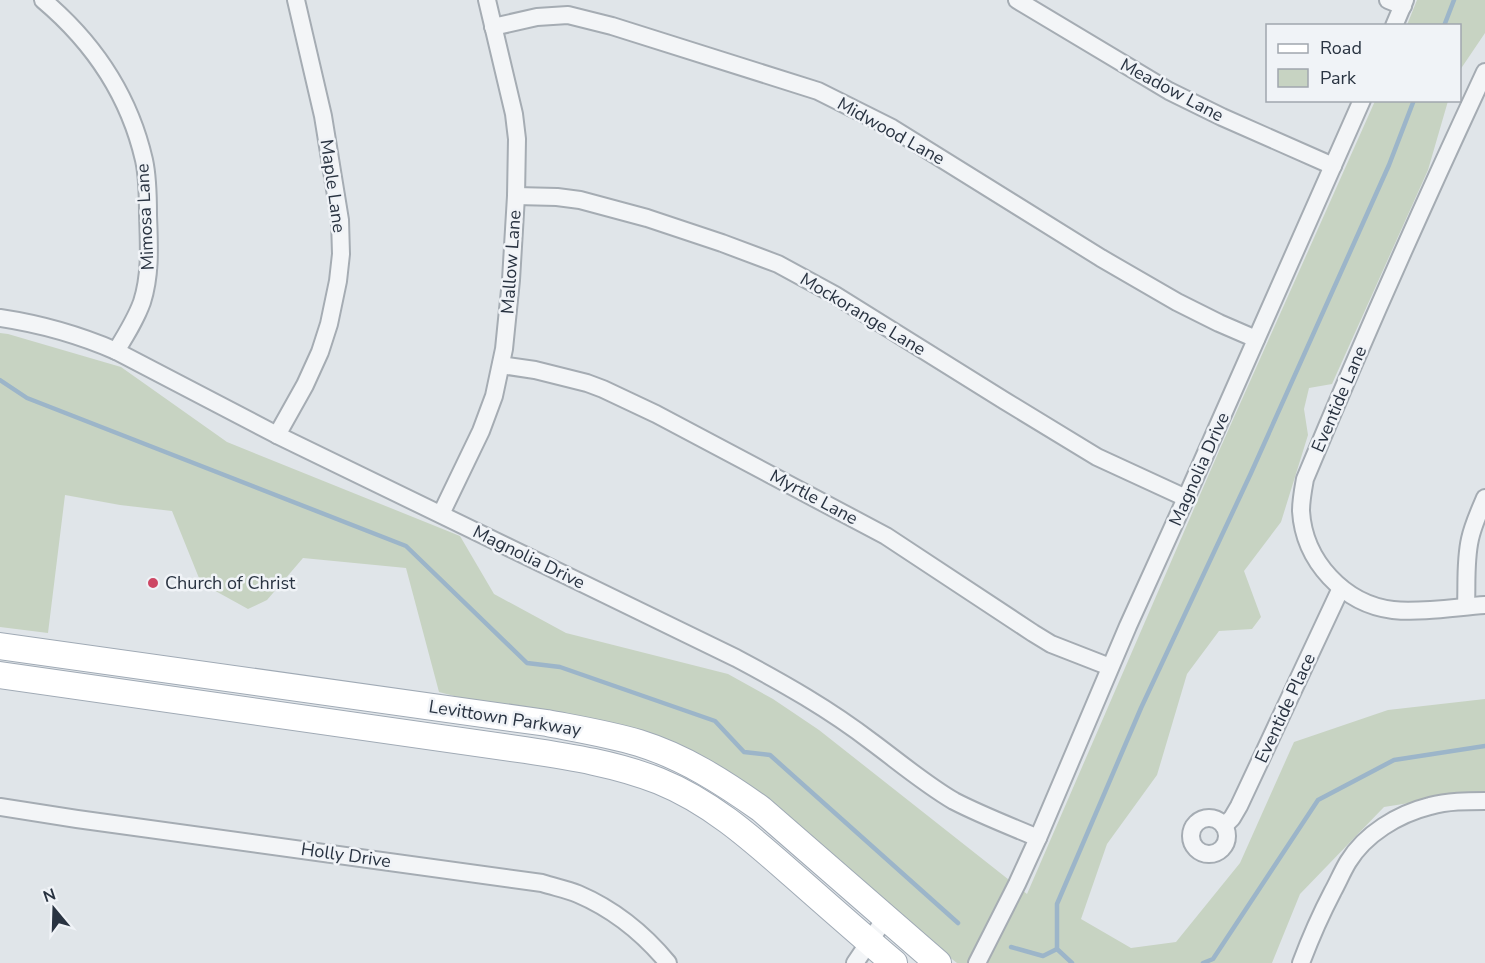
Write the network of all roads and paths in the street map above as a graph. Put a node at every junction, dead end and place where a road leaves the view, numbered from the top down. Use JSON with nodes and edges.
{"nodes":[{"id":1,"x":43,"y":0,"type":"edge"},
{"id":2,"x":296,"y":0,"type":"edge"},
{"id":3,"x":487,"y":0,"type":"edge"},
{"id":4,"x":1017,"y":0,"type":"edge"},
{"id":5,"x":1399,"y":2,"type":"edge"},
{"id":6,"x":1394,"y":24,"type":"edge"},
{"id":7,"x":493,"y":27,"type":"junction"},
{"id":8,"x":1485,"y":72,"type":"edge"},
{"id":9,"x":1361,"y":102,"type":"edge"},
{"id":10,"x":1333,"y":166,"type":"junction"},
{"id":11,"x":516,"y":196,"type":"junction"},
{"id":12,"x":0,"y":318,"type":"edge"},
{"id":13,"x":1256,"y":339,"type":"junction"},
{"id":14,"x":116,"y":351,"type":"junction"},
{"id":15,"x":501,"y":365,"type":"junction"},
{"id":16,"x":277,"y":435,"type":"junction"},
{"id":17,"x":1186,"y":498,"type":"junction"},
{"id":18,"x":1485,"y":498,"type":"edge"},
{"id":19,"x":441,"y":514,"type":"junction"},
{"id":20,"x":1341,"y":588,"type":"junction"},
{"id":21,"x":1485,"y":605,"type":"edge"},
{"id":22,"x":1466,"y":606,"type":"junction"},
{"id":23,"x":0,"y":646,"type":"edge"},
{"id":24,"x":1110,"y":667,"type":"junction"},
{"id":25,"x":0,"y":675,"type":"edge"},
{"id":26,"x":1485,"y":801,"type":"edge"},
{"id":27,"x":0,"y":807,"type":"edge"},
{"id":28,"x":1224,"y":826,"type":"dead end"},
{"id":29,"x":1038,"y":838,"type":"junction"},
{"id":30,"x":886,"y":917,"type":"junction"},
{"id":31,"x":869,"y":942,"type":"junction"},
{"id":32,"x":668,"y":963,"type":"edge"},
{"id":33,"x":855,"y":963,"type":"edge"},
{"id":34,"x":894,"y":963,"type":"edge"},
{"id":35,"x":938,"y":963,"type":"edge"},
{"id":36,"x":977,"y":963,"type":"edge"},
{"id":37,"x":1301,"y":963,"type":"edge"}],
"edges":[{"from":1,"to":14,"type":"street","name":"Mimosa Lane"},
{"from":2,"to":16,"type":"street","name":"Maple Lane"},
{"from":3,"to":7,"type":"street","name":"Mallow Lane"},
{"from":4,"to":10,"type":"street","name":"Meadow Lane"},
{"from":5,"to":6,"type":"street"},
{"from":7,"to":11,"type":"street","name":"Mallow Lane"},
{"from":7,"to":13,"type":"street","name":"Midwood Lane"},
{"from":8,"to":20,"type":"street","name":"Eventide Lane"},
{"from":9,"to":10,"type":"street","name":"Magnolia Drive"},
{"from":10,"to":13,"type":"street","name":"Magnolia Drive"},
{"from":11,"to":15,"type":"street","name":"Mallow Lane"},
{"from":11,"to":17,"type":"street","name":"Mockorange Lane"},
{"from":12,"to":14,"type":"street","name":"Magnolia Drive"},
{"from":13,"to":17,"type":"street","name":"Magnolia Drive"},
{"from":14,"to":16,"type":"street","name":"Magnolia Drive"},
{"from":15,"to":19,"type":"street","name":"Mallow Lane"},
{"from":15,"to":24,"type":"street","name":"Myrtle Lane"},
{"from":16,"to":19,"type":"street","name":"Magnolia Drive"},
{"from":17,"to":24,"type":"street","name":"Magnolia Drive"},
{"from":18,"to":22,"type":"street"},
{"from":19,"to":29,"type":"street","name":"Magnolia Drive"},
{"from":20,"to":22,"type":"street","name":"Eventide Lane"},
{"from":20,"to":28,"type":"street","name":"Eventide Place"},
{"from":21,"to":22,"type":"street","name":"Eventide Lane"},
{"from":23,"to":30,"type":"main road","name":"Levittown Parkway"},
{"from":24,"to":29,"type":"street","name":"Magnolia Drive"},
{"from":25,"to":31,"type":"main road","name":"Levittown Parkway"},
{"from":26,"to":37,"type":"street"},
{"from":27,"to":32,"type":"street","name":"Holly Drive"},
{"from":29,"to":36,"type":"street","name":"Magnolia Drive"},
{"from":30,"to":31,"type":"street"},
{"from":30,"to":35,"type":"main road","name":"Levittown Parkway"},
{"from":31,"to":33,"type":"street"},
{"from":31,"to":34,"type":"main road","name":"Levittown Parkway"}]}
